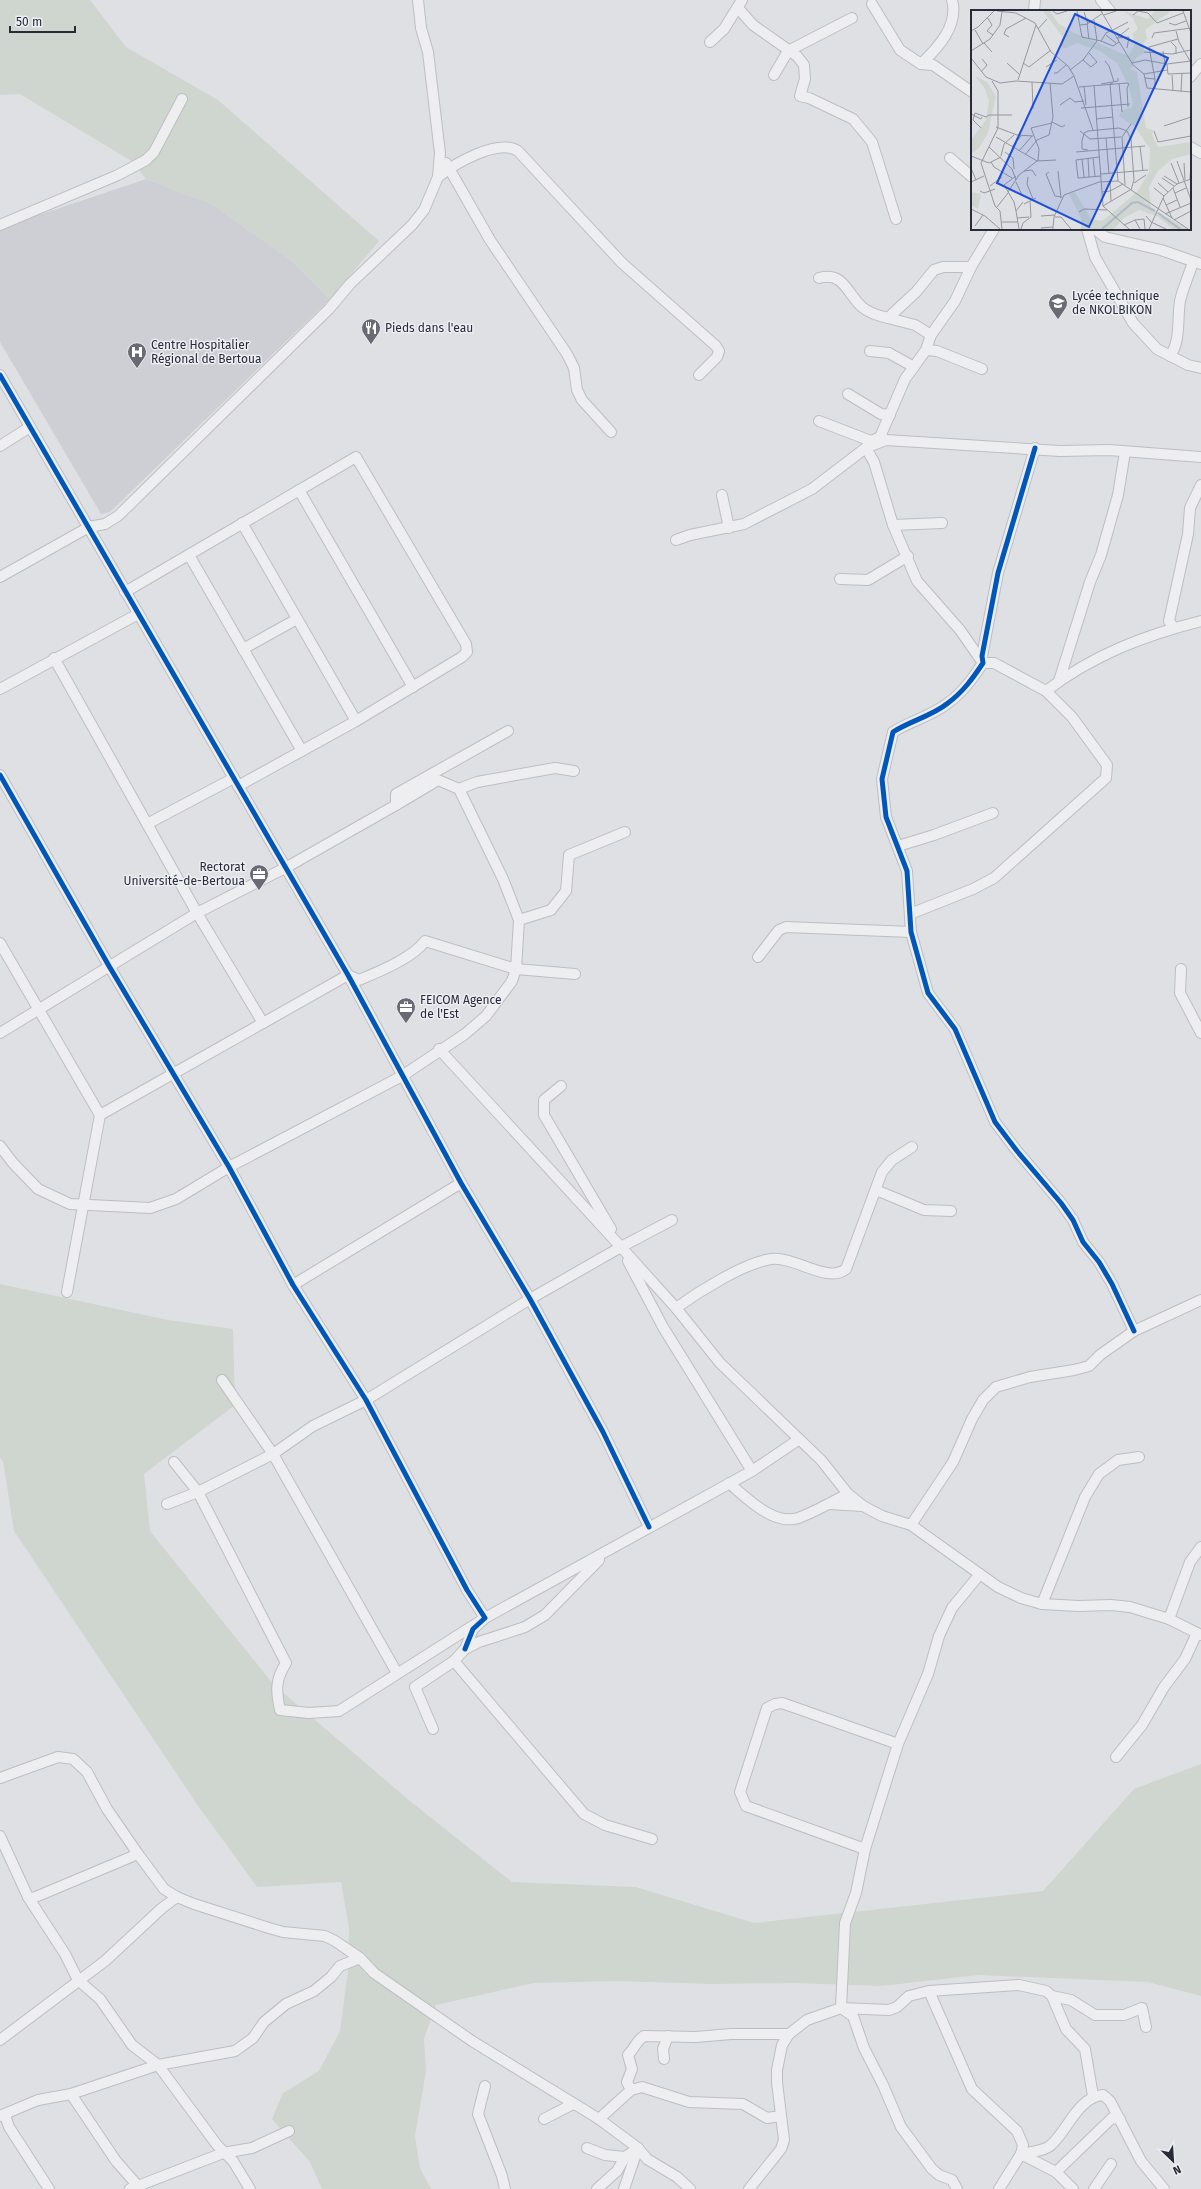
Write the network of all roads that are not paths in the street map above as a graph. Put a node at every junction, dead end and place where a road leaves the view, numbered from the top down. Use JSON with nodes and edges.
{"nodes":[{"id":1,"x":418,"y":0,"type":"edge"},
{"id":2,"x":952,"y":0,"type":"edge"},
{"id":3,"x":1101,"y":0,"type":"edge"},
{"id":4,"x":740,"y":4,"type":"edge"},
{"id":5,"x":872,"y":4,"type":"dead end"},
{"id":6,"x":1109,"y":10,"type":"edge"},
{"id":7,"x":852,"y":18,"type":"dead end"},
{"id":8,"x":710,"y":42,"type":"dead end"},
{"id":9,"x":788,"y":51,"type":"junction"},
{"id":10,"x":921,"y":64,"type":"junction"},
{"id":11,"x":1201,"y":64,"type":"edge"},
{"id":12,"x":774,"y":75,"type":"dead end"},
{"id":13,"x":1191,"y":76,"type":"edge"},
{"id":14,"x":971,"y":91,"type":"edge"},
{"id":15,"x":182,"y":99,"type":"dead end"},
{"id":16,"x":1191,"y":148,"type":"edge"},
{"id":17,"x":440,"y":153,"type":"junction"},
{"id":18,"x":1201,"y":153,"type":"edge"},
{"id":19,"x":950,"y":158,"type":"dead end"},
{"id":20,"x":449,"y":168,"type":"junction"},
{"id":21,"x":971,"y":176,"type":"edge"},
{"id":22,"x":438,"y":177,"type":"junction"},
{"id":23,"x":896,"y":219,"type":"dead end"},
{"id":24,"x":0,"y":225,"type":"edge"},
{"id":25,"x":993,"y":230,"type":"edge"},
{"id":26,"x":1087,"y":230,"type":"edge"},
{"id":27,"x":1096,"y":230,"type":"edge"},
{"id":28,"x":1197,"y":263,"type":"edge"},
{"id":29,"x":971,"y":267,"type":"junction"},
{"id":30,"x":819,"y":278,"type":"dead end"},
{"id":31,"x":888,"y":318,"type":"junction"},
{"id":32,"x":931,"y":335,"type":"junction"},
{"id":33,"x":926,"y":350,"type":"junction"},
{"id":34,"x":870,"y":351,"type":"dead end"},
{"id":35,"x":1170,"y":356,"type":"junction"},
{"id":36,"x":914,"y":367,"type":"junction"},
{"id":37,"x":1201,"y":368,"type":"edge"},
{"id":38,"x":982,"y":369,"type":"dead end"},
{"id":39,"x":0,"y":375,"type":"edge"},
{"id":40,"x":699,"y":375,"type":"dead end"},
{"id":41,"x":848,"y":394,"type":"dead end"},
{"id":42,"x":890,"y":415,"type":"junction"},
{"id":43,"x":819,"y":421,"type":"dead end"},
{"id":44,"x":30,"y":428,"type":"junction"},
{"id":45,"x":611,"y":432,"type":"dead end"},
{"id":46,"x":880,"y":437,"type":"junction"},
{"id":47,"x":0,"y":446,"type":"edge"},
{"id":48,"x":866,"y":448,"type":"junction"},
{"id":49,"x":1035,"y":448,"type":"junction"},
{"id":50,"x":1125,"y":452,"type":"junction"},
{"id":51,"x":1201,"y":457,"type":"edge"},
{"id":52,"x":1201,"y":484,"type":"edge"},
{"id":53,"x":299,"y":490,"type":"junction"},
{"id":54,"x":722,"y":495,"type":"dead end"},
{"id":55,"x":242,"y":523,"type":"junction"},
{"id":56,"x":942,"y":523,"type":"dead end"},
{"id":57,"x":893,"y":525,"type":"junction"},
{"id":58,"x":89,"y":526,"type":"junction"},
{"id":59,"x":729,"y":528,"type":"junction"},
{"id":60,"x":676,"y":540,"type":"dead end"},
{"id":61,"x":189,"y":555,"type":"junction"},
{"id":62,"x":908,"y":556,"type":"junction"},
{"id":63,"x":1,"y":574,"type":"edge"},
{"id":64,"x":840,"y":579,"type":"dead end"},
{"id":65,"x":126,"y":592,"type":"junction"},
{"id":66,"x":138,"y":614,"type":"junction"},
{"id":67,"x":298,"y":619,"type":"junction"},
{"id":68,"x":1201,"y":620,"type":"edge"},
{"id":69,"x":1174,"y":628,"type":"junction"},
{"id":70,"x":243,"y":649,"type":"junction"},
{"id":71,"x":54,"y":658,"type":"junction"},
{"id":72,"x":983,"y":663,"type":"junction"},
{"id":73,"x":1059,"y":681,"type":"junction"},
{"id":74,"x":413,"y":687,"type":"junction"},
{"id":75,"x":0,"y":689,"type":"edge"},
{"id":76,"x":1046,"y":691,"type":"junction"},
{"id":77,"x":356,"y":721,"type":"junction"},
{"id":78,"x":508,"y":731,"type":"dead end"},
{"id":79,"x":302,"y":751,"type":"junction"},
{"id":80,"x":574,"y":771,"type":"dead end"},
{"id":81,"x":0,"y":775,"type":"edge"},
{"id":82,"x":236,"y":782,"type":"junction"},
{"id":83,"x":459,"y":789,"type":"junction"},
{"id":84,"x":396,"y":805,"type":"junction"},
{"id":85,"x":992,"y":812,"type":"dead end"},
{"id":86,"x":147,"y":824,"type":"junction"},
{"id":87,"x":625,"y":832,"type":"dead end"},
{"id":88,"x":898,"y":846,"type":"junction"},
{"id":89,"x":287,"y":867,"type":"junction"},
{"id":90,"x":197,"y":913,"type":"junction"},
{"id":91,"x":910,"y":914,"type":"junction"},
{"id":92,"x":519,"y":920,"type":"junction"},
{"id":93,"x":911,"y":932,"type":"junction"},
{"id":94,"x":0,"y":942,"type":"edge"},
{"id":95,"x":758,"y":957,"type":"dead end"},
{"id":96,"x":109,"y":966,"type":"junction"},
{"id":97,"x":516,"y":969,"type":"junction"},
{"id":98,"x":1181,"y":969,"type":"dead end"},
{"id":99,"x":575,"y":974,"type":"dead end"},
{"id":100,"x":348,"y":975,"type":"junction"},
{"id":101,"x":39,"y":1011,"type":"junction"},
{"id":102,"x":263,"y":1022,"type":"junction"},
{"id":103,"x":0,"y":1033,"type":"edge"},
{"id":104,"x":1201,"y":1033,"type":"edge"},
{"id":105,"x":439,"y":1049,"type":"junction"},
{"id":106,"x":174,"y":1072,"type":"junction"},
{"id":107,"x":402,"y":1076,"type":"junction"},
{"id":108,"x":561,"y":1086,"type":"dead end"},
{"id":109,"x":100,"y":1115,"type":"junction"},
{"id":110,"x":0,"y":1146,"type":"edge"},
{"id":111,"x":912,"y":1147,"type":"dead end"},
{"id":112,"x":229,"y":1167,"type":"junction"},
{"id":113,"x":461,"y":1183,"type":"junction"},
{"id":114,"x":876,"y":1190,"type":"junction"},
{"id":115,"x":82,"y":1205,"type":"junction"},
{"id":116,"x":951,"y":1211,"type":"dead end"},
{"id":117,"x":672,"y":1220,"type":"dead end"},
{"id":118,"x":621,"y":1247,"type":"junction"},
{"id":119,"x":293,"y":1285,"type":"junction"},
{"id":120,"x":67,"y":1292,"type":"dead end"},
{"id":121,"x":530,"y":1299,"type":"junction"},
{"id":122,"x":1201,"y":1300,"type":"edge"},
{"id":123,"x":676,"y":1308,"type":"junction"},
{"id":124,"x":1134,"y":1331,"type":"junction"},
{"id":125,"x":222,"y":1380,"type":"dead end"},
{"id":126,"x":366,"y":1400,"type":"junction"},
{"id":127,"x":798,"y":1440,"type":"junction"},
{"id":128,"x":273,"y":1454,"type":"junction"},
{"id":129,"x":1139,"y":1456,"type":"dead end"},
{"id":130,"x":174,"y":1462,"type":"dead end"},
{"id":131,"x":752,"y":1471,"type":"junction"},
{"id":132,"x":729,"y":1483,"type":"junction"},
{"id":133,"x":198,"y":1492,"type":"junction"},
{"id":134,"x":848,"y":1494,"type":"junction"},
{"id":135,"x":167,"y":1504,"type":"dead end"},
{"id":136,"x":826,"y":1504,"type":"junction"},
{"id":137,"x":863,"y":1506,"type":"junction"},
{"id":138,"x":911,"y":1525,"type":"junction"},
{"id":139,"x":649,"y":1527,"type":"junction"},
{"id":140,"x":1201,"y":1547,"type":"edge"},
{"id":141,"x":980,"y":1574,"type":"junction"},
{"id":142,"x":1042,"y":1604,"type":"junction"},
{"id":143,"x":485,"y":1618,"type":"junction"},
{"id":144,"x":1169,"y":1619,"type":"junction"},
{"id":145,"x":1199,"y":1634,"type":"edge"},
{"id":146,"x":465,"y":1650,"type":"junction"},
{"id":147,"x":454,"y":1661,"type":"junction"},
{"id":148,"x":397,"y":1673,"type":"junction"},
{"id":149,"x":433,"y":1729,"type":"dead end"},
{"id":150,"x":898,"y":1744,"type":"junction"},
{"id":151,"x":1116,"y":1757,"type":"dead end"},
{"id":152,"x":0,"y":1778,"type":"edge"},
{"id":153,"x":0,"y":1836,"type":"edge"},
{"id":154,"x":652,"y":1839,"type":"dead end"},
{"id":155,"x":865,"y":1849,"type":"junction"},
{"id":156,"x":138,"y":1854,"type":"junction"},
{"id":157,"x":28,"y":1897,"type":"junction"},
{"id":158,"x":177,"y":1897,"type":"junction"},
{"id":159,"x":360,"y":1958,"type":"junction"},
{"id":160,"x":78,"y":1980,"type":"junction"},
{"id":161,"x":929,"y":1991,"type":"junction"},
{"id":162,"x":1052,"y":1996,"type":"junction"},
{"id":163,"x":841,"y":2008,"type":"junction"},
{"id":164,"x":1146,"y":2027,"type":"dead end"},
{"id":165,"x":789,"y":2034,"type":"junction"},
{"id":166,"x":668,"y":2036,"type":"junction"},
{"id":167,"x":0,"y":2040,"type":"edge"},
{"id":168,"x":664,"y":2059,"type":"dead end"},
{"id":169,"x":158,"y":2065,"type":"junction"},
{"id":170,"x":485,"y":2086,"type":"dead end"},
{"id":171,"x":630,"y":2090,"type":"junction"},
{"id":172,"x":71,"y":2094,"type":"junction"},
{"id":173,"x":1093,"y":2096,"type":"junction"},
{"id":174,"x":573,"y":2104,"type":"junction"},
{"id":175,"x":3,"y":2116,"type":"edge"},
{"id":176,"x":781,"y":2116,"type":"junction"},
{"id":177,"x":599,"y":2118,"type":"junction"},
{"id":178,"x":544,"y":2119,"type":"dead end"},
{"id":179,"x":1120,"y":2120,"type":"junction"},
{"id":180,"x":289,"y":2131,"type":"dead end"},
{"id":181,"x":587,"y":2148,"type":"dead end"},
{"id":182,"x":638,"y":2148,"type":"junction"},
{"id":183,"x":223,"y":2153,"type":"junction"},
{"id":184,"x":1021,"y":2154,"type":"junction"},
{"id":185,"x":625,"y":2157,"type":"junction"},
{"id":186,"x":1111,"y":2164,"type":"dead end"},
{"id":187,"x":1056,"y":2172,"type":"junction"},
{"id":188,"x":134,"y":2188,"type":"edge"},
{"id":189,"x":49,"y":2189,"type":"edge"},
{"id":190,"x":250,"y":2189,"type":"edge"},
{"id":191,"x":505,"y":2189,"type":"edge"},
{"id":192,"x":597,"y":2189,"type":"edge"},
{"id":193,"x":624,"y":2189,"type":"edge"},
{"id":194,"x":690,"y":2189,"type":"edge"},
{"id":195,"x":749,"y":2189,"type":"edge"},
{"id":196,"x":957,"y":2189,"type":"edge"},
{"id":197,"x":998,"y":2189,"type":"edge"},
{"id":198,"x":1073,"y":2189,"type":"edge"},
{"id":199,"x":1094,"y":2189,"type":"edge"},
{"id":200,"x":1164,"y":2189,"type":"edge"}],
"edges":[{"from":1,"to":17,"type":"street"},
{"from":2,"to":10,"type":"street"},
{"from":3,"to":6,"type":"street"},
{"from":4,"to":8,"type":"street"},
{"from":4,"to":9,"type":"street"},
{"from":5,"to":10,"type":"street"},
{"from":7,"to":9,"type":"street"},
{"from":9,"to":12,"type":"street"},
{"from":9,"to":23,"type":"street"},
{"from":10,"to":14,"type":"street"},
{"from":11,"to":13,"type":"street"},
{"from":15,"to":24,"type":"street"},
{"from":16,"to":18,"type":"street"},
{"from":17,"to":20,"type":"street"},
{"from":17,"to":22,"type":"street"},
{"from":19,"to":21,"type":"street"},
{"from":20,"to":22,"type":"street"},
{"from":20,"to":40,"type":"street"},
{"from":20,"to":45,"type":"street"},
{"from":22,"to":58,"type":"street"},
{"from":25,"to":29,"type":"street"},
{"from":26,"to":35,"type":"street"},
{"from":27,"to":28,"type":"street"},
{"from":28,"to":35,"type":"street"},
{"from":29,"to":31,"type":"street"},
{"from":29,"to":32,"type":"street"},
{"from":30,"to":31,"type":"street"},
{"from":31,"to":32,"type":"street"},
{"from":32,"to":33,"type":"street"},
{"from":33,"to":36,"type":"street"},
{"from":33,"to":38,"type":"street"},
{"from":34,"to":36,"type":"street"},
{"from":35,"to":37,"type":"street"},
{"from":36,"to":42,"type":"street"},
{"from":39,"to":44,"type":"street"},
{"from":41,"to":42,"type":"street"},
{"from":42,"to":46,"type":"street"},
{"from":43,"to":46,"type":"street"},
{"from":44,"to":47,"type":"street"},
{"from":44,"to":58,"type":"street"},
{"from":46,"to":48,"type":"street"},
{"from":48,"to":49,"type":"street"},
{"from":48,"to":57,"type":"street"},
{"from":48,"to":59,"type":"street"},
{"from":49,"to":50,"type":"street"},
{"from":49,"to":72,"type":"street"},
{"from":50,"to":51,"type":"street"},
{"from":50,"to":73,"type":"street"},
{"from":52,"to":69,"type":"street"},
{"from":53,"to":55,"type":"street"},
{"from":53,"to":74,"type":"street"},
{"from":53,"to":74,"type":"street"},
{"from":54,"to":59,"type":"street"},
{"from":55,"to":61,"type":"street"},
{"from":55,"to":67,"type":"street"},
{"from":56,"to":57,"type":"street"},
{"from":57,"to":62,"type":"street"},
{"from":58,"to":63,"type":"street"},
{"from":58,"to":65,"type":"street"},
{"from":59,"to":60,"type":"street"},
{"from":61,"to":65,"type":"street"},
{"from":61,"to":70,"type":"street"},
{"from":62,"to":64,"type":"street"},
{"from":62,"to":72,"type":"street"},
{"from":65,"to":66,"type":"street"},
{"from":66,"to":71,"type":"street"},
{"from":66,"to":82,"type":"street"},
{"from":67,"to":70,"type":"street"},
{"from":67,"to":77,"type":"street"},
{"from":68,"to":69,"type":"street"},
{"from":69,"to":73,"type":"street"},
{"from":70,"to":79,"type":"street"},
{"from":71,"to":75,"type":"street"},
{"from":71,"to":86,"type":"street"},
{"from":72,"to":76,"type":"street"},
{"from":72,"to":88,"type":"street"},
{"from":73,"to":76,"type":"street"},
{"from":74,"to":77,"type":"street"},
{"from":76,"to":91,"type":"street"},
{"from":77,"to":79,"type":"street"},
{"from":78,"to":84,"type":"street"},
{"from":79,"to":82,"type":"street"},
{"from":80,"to":83,"type":"street"},
{"from":81,"to":96,"type":"street"},
{"from":82,"to":86,"type":"street"},
{"from":82,"to":89,"type":"street"},
{"from":83,"to":84,"type":"street"},
{"from":83,"to":92,"type":"street"},
{"from":84,"to":89,"type":"street"},
{"from":85,"to":88,"type":"street"},
{"from":86,"to":90,"type":"street"},
{"from":87,"to":92,"type":"street"},
{"from":88,"to":91,"type":"street"},
{"from":89,"to":90,"type":"street"},
{"from":89,"to":100,"type":"street"},
{"from":90,"to":96,"type":"street"},
{"from":90,"to":102,"type":"street"},
{"from":91,"to":93,"type":"street"},
{"from":92,"to":97,"type":"street"},
{"from":93,"to":95,"type":"street"},
{"from":93,"to":124,"type":"street"},
{"from":94,"to":101,"type":"street"},
{"from":96,"to":101,"type":"street"},
{"from":96,"to":106,"type":"street"},
{"from":97,"to":99,"type":"street"},
{"from":97,"to":100,"type":"street"},
{"from":97,"to":105,"type":"street"},
{"from":98,"to":104,"type":"street"},
{"from":100,"to":102,"type":"street"},
{"from":100,"to":107,"type":"street"},
{"from":101,"to":103,"type":"street"},
{"from":101,"to":109,"type":"street"},
{"from":102,"to":106,"type":"street"},
{"from":105,"to":107,"type":"street"},
{"from":105,"to":118,"type":"street"},
{"from":106,"to":109,"type":"street"},
{"from":106,"to":112,"type":"street"},
{"from":107,"to":112,"type":"street"},
{"from":107,"to":113,"type":"street"},
{"from":108,"to":118,"type":"street"},
{"from":109,"to":115,"type":"street"},
{"from":110,"to":115,"type":"street"},
{"from":111,"to":114,"type":"street"},
{"from":112,"to":115,"type":"street"},
{"from":112,"to":119,"type":"street"},
{"from":113,"to":119,"type":"street"},
{"from":113,"to":121,"type":"street"},
{"from":114,"to":116,"type":"street"},
{"from":114,"to":123,"type":"street"},
{"from":115,"to":120,"type":"street"},
{"from":117,"to":118,"type":"street"},
{"from":118,"to":121,"type":"street"},
{"from":118,"to":123,"type":"street"},
{"from":118,"to":131,"type":"street"},
{"from":119,"to":126,"type":"street"},
{"from":121,"to":126,"type":"street"},
{"from":121,"to":139,"type":"street"},
{"from":122,"to":124,"type":"street"},
{"from":123,"to":127,"type":"street"},
{"from":124,"to":138,"type":"street"},
{"from":125,"to":128,"type":"street"},
{"from":126,"to":128,"type":"street"},
{"from":126,"to":143,"type":"street"},
{"from":127,"to":131,"type":"street"},
{"from":127,"to":134,"type":"street"},
{"from":128,"to":133,"type":"street"},
{"from":128,"to":148,"type":"street"},
{"from":129,"to":142,"type":"street"},
{"from":130,"to":133,"type":"street"},
{"from":131,"to":132,"type":"street"},
{"from":132,"to":136,"type":"street"},
{"from":132,"to":139,"type":"street"},
{"from":133,"to":135,"type":"street"},
{"from":133,"to":148,"type":"street"},
{"from":134,"to":136,"type":"street"},
{"from":134,"to":137,"type":"street"},
{"from":136,"to":137,"type":"street"},
{"from":137,"to":138,"type":"street"},
{"from":138,"to":141,"type":"street"},
{"from":139,"to":143,"type":"street"},
{"from":139,"to":146,"type":"street"},
{"from":140,"to":144,"type":"street"},
{"from":141,"to":142,"type":"street"},
{"from":141,"to":150,"type":"street"},
{"from":142,"to":144,"type":"street"},
{"from":143,"to":146,"type":"street"},
{"from":143,"to":148,"type":"street"},
{"from":144,"to":145,"type":"street"},
{"from":145,"to":151,"type":"street"},
{"from":146,"to":147,"type":"street"},
{"from":147,"to":149,"type":"street"},
{"from":147,"to":154,"type":"street"},
{"from":150,"to":155,"type":"street"},
{"from":150,"to":155,"type":"street"},
{"from":152,"to":156,"type":"street"},
{"from":153,"to":157,"type":"street"},
{"from":155,"to":163,"type":"street"},
{"from":156,"to":157,"type":"street"},
{"from":156,"to":158,"type":"street"},
{"from":157,"to":160,"type":"street"},
{"from":158,"to":159,"type":"street"},
{"from":158,"to":160,"type":"street"},
{"from":159,"to":169,"type":"street"},
{"from":159,"to":174,"type":"street"},
{"from":160,"to":167,"type":"street"},
{"from":160,"to":169,"type":"street"},
{"from":161,"to":162,"type":"street"},
{"from":161,"to":163,"type":"street"},
{"from":161,"to":184,"type":"street"},
{"from":162,"to":164,"type":"street"},
{"from":162,"to":173,"type":"street"},
{"from":163,"to":165,"type":"street"},
{"from":163,"to":196,"type":"street"},
{"from":165,"to":166,"type":"street"},
{"from":165,"to":176,"type":"street"},
{"from":166,"to":168,"type":"street"},
{"from":166,"to":171,"type":"street"},
{"from":169,"to":172,"type":"street"},
{"from":169,"to":183,"type":"street"},
{"from":170,"to":191,"type":"street"},
{"from":171,"to":176,"type":"street"},
{"from":171,"to":177,"type":"street"},
{"from":172,"to":175,"type":"street"},
{"from":172,"to":188,"type":"street"},
{"from":173,"to":179,"type":"street"},
{"from":173,"to":184,"type":"street"},
{"from":174,"to":177,"type":"street"},
{"from":174,"to":178,"type":"street"},
{"from":175,"to":189,"type":"street"},
{"from":176,"to":195,"type":"street"},
{"from":177,"to":182,"type":"street"},
{"from":179,"to":187,"type":"street"},
{"from":179,"to":200,"type":"street"},
{"from":180,"to":183,"type":"street"},
{"from":181,"to":185,"type":"street"},
{"from":182,"to":185,"type":"street"},
{"from":182,"to":193,"type":"street"},
{"from":182,"to":194,"type":"street"},
{"from":183,"to":188,"type":"street"},
{"from":183,"to":190,"type":"street"},
{"from":184,"to":187,"type":"street"},
{"from":184,"to":197,"type":"street"},
{"from":185,"to":192,"type":"street"},
{"from":186,"to":199,"type":"street"},
{"from":187,"to":198,"type":"street"}]}
